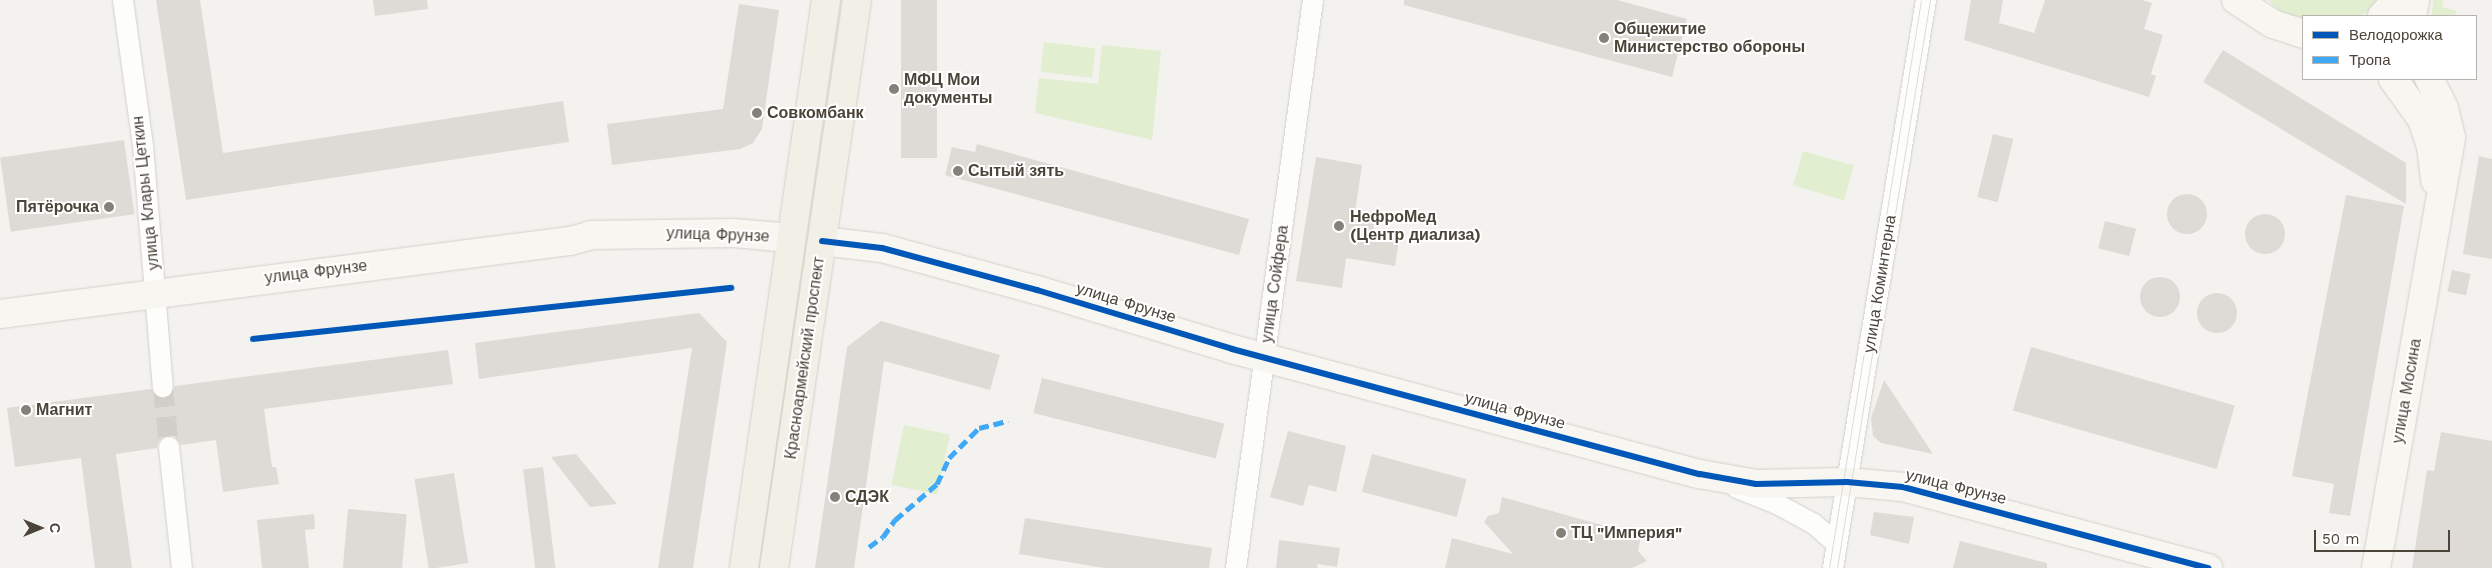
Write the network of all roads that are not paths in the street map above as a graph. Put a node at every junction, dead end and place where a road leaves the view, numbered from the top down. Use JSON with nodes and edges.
{"nodes":[{"id":1,"x":123,"y":0,"type":"edge"},
{"id":2,"x":826,"y":0,"type":"edge"},
{"id":3,"x":857,"y":0,"type":"edge"},
{"id":4,"x":1313,"y":0,"type":"edge"},
{"id":5,"x":1926,"y":0,"type":"edge"},
{"id":6,"x":2236,"y":0,"type":"edge"},
{"id":7,"x":2397,"y":0,"type":"edge"},
{"id":8,"x":2415,"y":0,"type":"edge"},
{"id":9,"x":2254,"y":8,"type":"edge"},
{"id":10,"x":2383,"y":15,"type":"edge"},
{"id":11,"x":2412,"y":15,"type":"edge"},
{"id":12,"x":2302,"y":34,"type":"edge"},
{"id":13,"x":2394,"y":80,"type":"edge"},
{"id":14,"x":2430,"y":80,"type":"edge"},
{"id":15,"x":2438,"y":214,"type":"junction"},
{"id":16,"x":791,"y":238,"type":"junction"},
{"id":17,"x":822,"y":241,"type":"junction"},
{"id":18,"x":156,"y":293,"type":"junction"},
{"id":19,"x":0,"y":314,"type":"edge"},
{"id":20,"x":1266,"y":358,"type":"junction"},
{"id":21,"x":162,"y":387,"type":"tunnel mouth"},
{"id":22,"x":169,"y":447,"type":"tunnel mouth"},
{"id":23,"x":1700,"y":474,"type":"junction"},
{"id":24,"x":1847,"y":482,"type":"junction"},
{"id":25,"x":1837,"y":544,"type":"junction"},
{"id":26,"x":182,"y":568,"type":"edge"},
{"id":27,"x":744,"y":568,"type":"edge"},
{"id":28,"x":774,"y":568,"type":"edge"},
{"id":29,"x":1236,"y":568,"type":"edge"},
{"id":30,"x":1833,"y":568,"type":"edge"},
{"id":31,"x":2208,"y":568,"type":"edge"},
{"id":32,"x":2376,"y":568,"type":"edge"}],
"edges":[{"from":1,"to":18,"type":"street","name":"улица Клары Цеткин"},
{"from":2,"to":16,"type":"main road","name":"Красноармейский проспект"},
{"from":3,"to":17,"type":"main road","name":"Красноармейский проспект"},
{"from":4,"to":20,"type":"street","name":"улица Сойфера"},
{"from":5,"to":24,"type":"street","name":"улица Коминтерна"},
{"from":6,"to":9,"type":"street"},
{"from":7,"to":10,"type":"street"},
{"from":8,"to":11,"type":"street"},
{"from":9,"to":12,"type":"street"},
{"from":13,"to":15,"type":"street"},
{"from":14,"to":15,"type":"street","name":"улица Мосина"},
{"from":15,"to":32,"type":"street","name":"улица Мосина"},
{"from":16,"to":17,"type":"main road","name":"улица Фрунзе"},
{"from":16,"to":18,"type":"street","name":"улица Фрунзе"},
{"from":16,"to":27,"type":"main road","name":"Красноармейский проспект"},
{"from":17,"to":20,"type":"street","name":"улица Фрунзе"},
{"from":17,"to":28,"type":"main road","name":"Красноармейский проспект"},
{"from":18,"to":19,"type":"street","name":"улица Фрунзе"},
{"from":18,"to":21,"type":"street","name":"улица Клары Цеткин"},
{"from":20,"to":23,"type":"street","name":"улица Фрунзе"},
{"from":20,"to":29,"type":"street","name":"улица Сойфера"},
{"from":22,"to":26,"type":"street"},
{"from":23,"to":24,"type":"street","name":"улица Фрунзе"},
{"from":23,"to":25,"type":"street"},
{"from":24,"to":25,"type":"street","name":"улица Коминтерна"},
{"from":24,"to":31,"type":"street","name":"улица Фрунзе"},
{"from":25,"to":30,"type":"street","name":"улица Коминтерна"}]}
